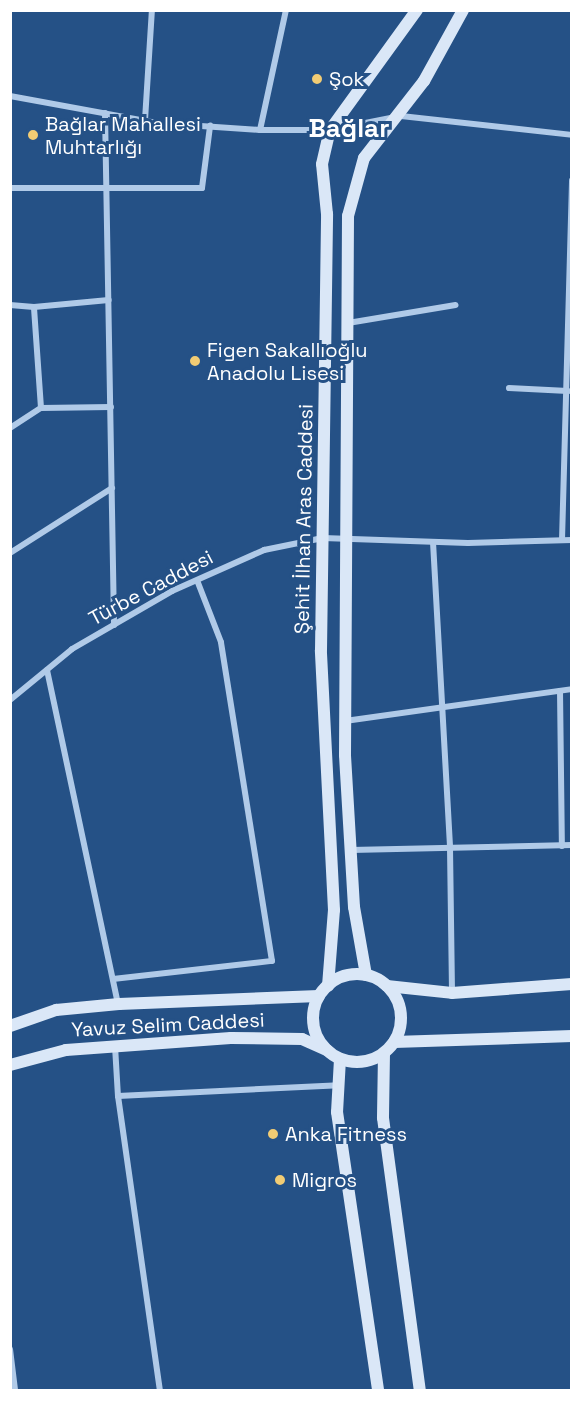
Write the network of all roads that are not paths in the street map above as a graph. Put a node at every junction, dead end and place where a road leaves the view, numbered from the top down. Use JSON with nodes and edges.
{"nodes":[{"id":1,"x":152,"y":10,"type":"edge"},
{"id":2,"x":286,"y":10,"type":"edge"},
{"id":3,"x":417,"y":10,"type":"edge"},
{"id":4,"x":463,"y":10,"type":"edge"},
{"id":5,"x":10,"y":96,"type":"edge"},
{"id":6,"x":105,"y":113,"type":"junction"},
{"id":7,"x":401,"y":116,"type":"junction"},
{"id":8,"x":145,"y":120,"type":"junction"},
{"id":9,"x":210,"y":126,"type":"junction"},
{"id":10,"x":260,"y":130,"type":"junction"},
{"id":11,"x":330,"y":130,"type":"junction"},
{"id":12,"x":572,"y":135,"type":"edge"},
{"id":13,"x":572,"y":180,"type":"edge"},
{"id":14,"x":10,"y":188,"type":"edge"},
{"id":15,"x":107,"y":188,"type":"junction"},
{"id":16,"x":109,"y":300,"type":"junction"},
{"id":17,"x":455,"y":304,"type":"dead end"},
{"id":18,"x":11,"y":305,"type":"edge"},
{"id":19,"x":34,"y":307,"type":"junction"},
{"id":20,"x":347,"y":324,"type":"junction"},
{"id":21,"x":508,"y":387,"type":"dead end"},
{"id":22,"x":568,"y":391,"type":"junction"},
{"id":23,"x":111,"y":407,"type":"junction"},
{"id":24,"x":41,"y":408,"type":"junction"},
{"id":25,"x":10,"y":428,"type":"edge"},
{"id":26,"x":112,"y":488,"type":"junction"},
{"id":27,"x":323,"y":538,"type":"junction"},
{"id":28,"x":344,"y":539,"type":"junction"},
{"id":29,"x":562,"y":540,"type":"junction"},
{"id":30,"x":572,"y":540,"type":"edge"},
{"id":31,"x":433,"y":542,"type":"junction"},
{"id":32,"x":10,"y":553,"type":"edge"},
{"id":33,"x":196,"y":580,"type":"junction"},
{"id":34,"x":114,"y":625,"type":"junction"},
{"id":35,"x":47,"y":670,"type":"junction"},
{"id":36,"x":572,"y":689,"type":"edge"},
{"id":37,"x":560,"y":691,"type":"junction"},
{"id":38,"x":10,"y":700,"type":"edge"},
{"id":39,"x":443,"y":709,"type":"junction"},
{"id":40,"x":344,"y":721,"type":"junction"},
{"id":41,"x":572,"y":845,"type":"edge"},
{"id":42,"x":562,"y":846,"type":"junction"},
{"id":43,"x":450,"y":848,"type":"junction"},
{"id":44,"x":351,"y":850,"type":"junction"},
{"id":45,"x":366,"y":975,"type":"junction"},
{"id":46,"x":113,"y":980,"type":"junction"},
{"id":47,"x":572,"y":984,"type":"edge"},
{"id":48,"x":328,"y":986,"type":"junction"},
{"id":49,"x":387,"y":986,"type":"junction"},
{"id":50,"x":452,"y":993,"type":"junction"},
{"id":51,"x":319,"y":996,"type":"junction"},
{"id":52,"x":118,"y":1004,"type":"junction"},
{"id":53,"x":10,"y":1026,"type":"edge"},
{"id":54,"x":572,"y":1036,"type":"edge"},
{"id":55,"x":394,"y":1042,"type":"junction"},
{"id":56,"x":115,"y":1044,"type":"junction"},
{"id":57,"x":327,"y":1050,"type":"junction"},
{"id":58,"x":384,"y":1053,"type":"junction"},
{"id":59,"x":340,"y":1059,"type":"junction"},
{"id":60,"x":10,"y":1065,"type":"edge"},
{"id":61,"x":339,"y":1085,"type":"junction"},
{"id":62,"x":118,"y":1096,"type":"junction"},
{"id":63,"x":10,"y":1349,"type":"edge"},
{"id":64,"x":15,"y":1390,"type":"edge"},
{"id":65,"x":160,"y":1390,"type":"edge"},
{"id":66,"x":378,"y":1390,"type":"edge"},
{"id":67,"x":420,"y":1390,"type":"edge"}],
"edges":[{"from":1,"to":8,"type":"street"},
{"from":2,"to":10,"type":"street"},
{"from":3,"to":11,"type":"main road","name":"Şehit İlhan Aras Caddesi"},
{"from":4,"to":7,"type":"main road","name":"Şehit İlhan Aras Caddesi"},
{"from":5,"to":6,"type":"street"},
{"from":6,"to":8,"type":"street"},
{"from":6,"to":15,"type":"street"},
{"from":7,"to":11,"type":"street"},
{"from":7,"to":12,"type":"street"},
{"from":7,"to":20,"type":"main road","name":"Şehit İlhan Aras Caddesi"},
{"from":8,"to":9,"type":"street"},
{"from":9,"to":10,"type":"street"},
{"from":9,"to":15,"type":"street"},
{"from":10,"to":11,"type":"street"},
{"from":11,"to":27,"type":"main road","name":"Şehit İlhan Aras Caddesi"},
{"from":13,"to":22,"type":"street"},
{"from":14,"to":15,"type":"street"},
{"from":15,"to":16,"type":"street"},
{"from":16,"to":19,"type":"street"},
{"from":16,"to":23,"type":"street"},
{"from":17,"to":20,"type":"street"},
{"from":18,"to":19,"type":"street"},
{"from":19,"to":24,"type":"street"},
{"from":20,"to":28,"type":"main road","name":"Şehit İlhan Aras Caddesi"},
{"from":21,"to":22,"type":"street"},
{"from":22,"to":29,"type":"street"},
{"from":23,"to":24,"type":"street"},
{"from":23,"to":26,"type":"street"},
{"from":24,"to":25,"type":"street"},
{"from":26,"to":32,"type":"street"},
{"from":26,"to":34,"type":"street"},
{"from":27,"to":28,"type":"street","name":"Türbe Caddesi"},
{"from":27,"to":33,"type":"street","name":"Türbe Caddesi"},
{"from":27,"to":48,"type":"main road","name":"Şehit İlhan Aras Caddesi"},
{"from":28,"to":31,"type":"street"},
{"from":28,"to":40,"type":"main road","name":"Şehit İlhan Aras Caddesi"},
{"from":29,"to":30,"type":"street"},
{"from":29,"to":31,"type":"street"},
{"from":31,"to":39,"type":"street"},
{"from":33,"to":34,"type":"street","name":"Türbe Caddesi"},
{"from":33,"to":46,"type":"street"},
{"from":34,"to":35,"type":"street","name":"Türbe Caddesi"},
{"from":35,"to":38,"type":"street","name":"Türbe Caddesi"},
{"from":35,"to":46,"type":"street"},
{"from":36,"to":37,"type":"street"},
{"from":37,"to":39,"type":"street"},
{"from":37,"to":42,"type":"street"},
{"from":39,"to":40,"type":"street"},
{"from":39,"to":43,"type":"street"},
{"from":40,"to":44,"type":"main road","name":"Şehit İlhan Aras Caddesi"},
{"from":41,"to":42,"type":"street"},
{"from":42,"to":43,"type":"street"},
{"from":43,"to":44,"type":"street"},
{"from":43,"to":50,"type":"street"},
{"from":44,"to":45,"type":"main road","name":"Şehit İlhan Aras Caddesi"},
{"from":45,"to":48,"type":"main road"},
{"from":45,"to":49,"type":"main road"},
{"from":46,"to":52,"type":"street"},
{"from":47,"to":50,"type":"main road"},
{"from":48,"to":51,"type":"main road"},
{"from":49,"to":50,"type":"main road"},
{"from":49,"to":55,"type":"main road"},
{"from":51,"to":52,"type":"main road","name":"Yavuz Selim Caddesi"},
{"from":51,"to":57,"type":"main road"},
{"from":52,"to":53,"type":"main road","name":"Yavuz Selim Caddesi"},
{"from":54,"to":55,"type":"main road"},
{"from":55,"to":58,"type":"main road"},
{"from":56,"to":57,"type":"main road","name":"Yavuz Selim Caddesi"},
{"from":56,"to":60,"type":"main road","name":"Yavuz Selim Caddesi"},
{"from":56,"to":62,"type":"street"},
{"from":57,"to":59,"type":"main road"},
{"from":58,"to":59,"type":"main road"},
{"from":58,"to":67,"type":"main road"},
{"from":59,"to":61,"type":"main road"},
{"from":61,"to":62,"type":"street"},
{"from":61,"to":66,"type":"main road"},
{"from":62,"to":65,"type":"street"},
{"from":63,"to":64,"type":"street"}]}
